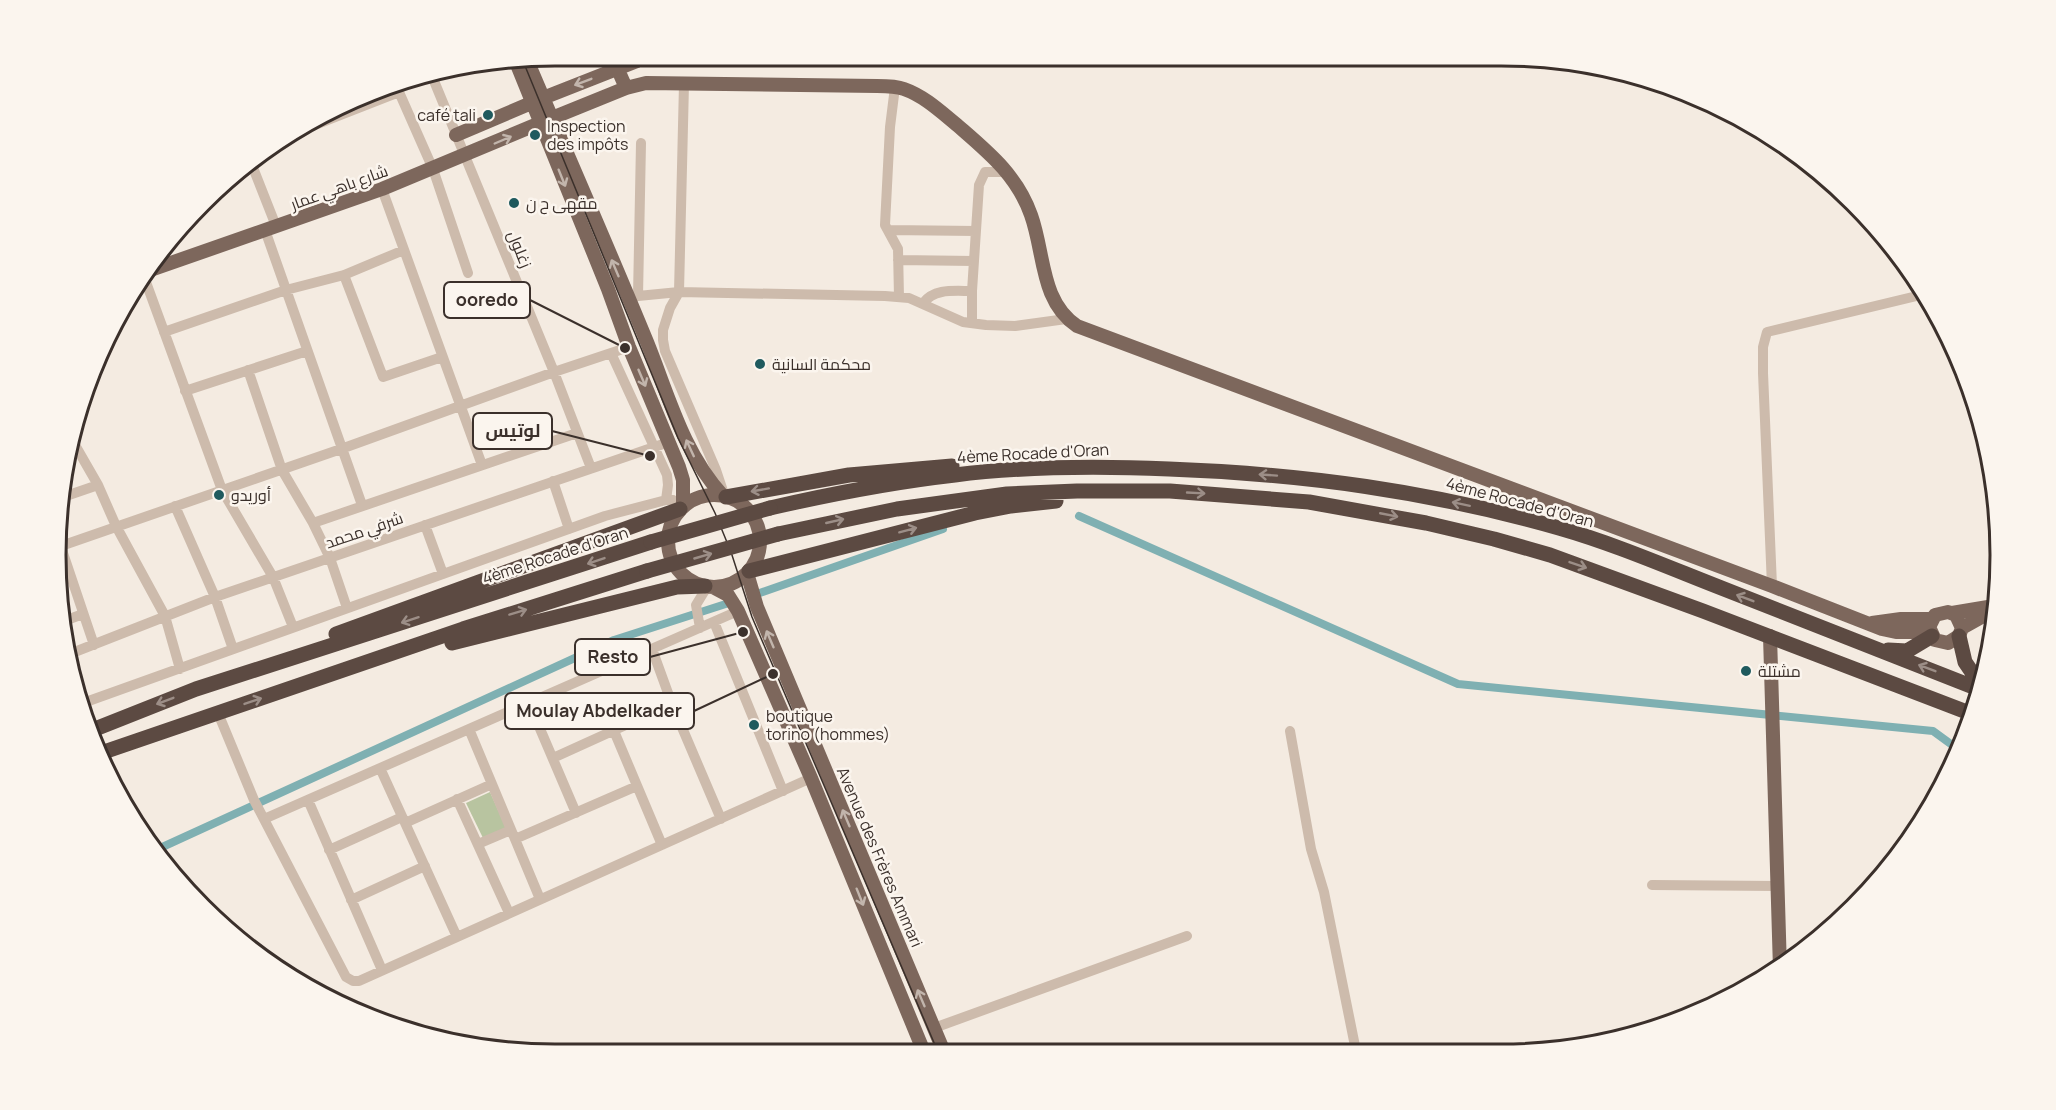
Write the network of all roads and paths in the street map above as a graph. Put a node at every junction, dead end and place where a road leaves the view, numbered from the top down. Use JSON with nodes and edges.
{"nodes":[{"id":1,"x":607,"y":66,"type":"edge"},
{"id":2,"x":617,"y":66,"type":"edge"},
{"id":3,"x":639,"y":66,"type":"edge"},
{"id":4,"x":519,"y":67,"type":"edge"},
{"id":5,"x":529,"y":67,"type":"edge"},
{"id":6,"x":434,"y":81,"type":"edge"},
{"id":7,"x":646,"y":83,"type":"junction"},
{"id":8,"x":684,"y":84,"type":"junction"},
{"id":9,"x":895,"y":87,"type":"junction"},
{"id":10,"x":626,"y":88,"type":"junction"},
{"id":11,"x":538,"y":100,"type":"junction"},
{"id":12,"x":349,"y":112,"type":"edge"},
{"id":13,"x":546,"y":121,"type":"junction"},
{"id":14,"x":456,"y":135,"type":"junction"},
{"id":15,"x":641,"y":142,"type":"dead end"},
{"id":16,"x":992,"y":154,"type":"junction"},
{"id":17,"x":465,"y":156,"type":"junction"},
{"id":18,"x":433,"y":169,"type":"junction"},
{"id":19,"x":253,"y":170,"type":"edge"},
{"id":20,"x":985,"y":172,"type":"junction"},
{"id":21,"x":1007,"y":172,"type":"junction"},
{"id":22,"x":382,"y":189,"type":"junction"},
{"id":23,"x":270,"y":228,"type":"junction"},
{"id":24,"x":888,"y":230,"type":"junction"},
{"id":25,"x":976,"y":231,"type":"junction"},
{"id":26,"x":404,"y":250,"type":"junction"},
{"id":27,"x":898,"y":260,"type":"junction"},
{"id":28,"x":974,"y":261,"type":"junction"},
{"id":29,"x":161,"y":265,"type":"edge"},
{"id":30,"x":468,"y":273,"type":"dead end"},
{"id":31,"x":344,"y":275,"type":"junction"},
{"id":32,"x":152,"y":278,"type":"edge"},
{"id":33,"x":286,"y":290,"type":"junction"},
{"id":34,"x":972,"y":291,"type":"junction"},
{"id":35,"x":679,"y":292,"type":"junction"},
{"id":36,"x":1916,"y":296,"type":"edge"},
{"id":37,"x":633,"y":297,"type":"junction"},
{"id":38,"x":898,"y":297,"type":"junction"},
{"id":39,"x":923,"y":303,"type":"junction"},
{"id":40,"x":1066,"y":319,"type":"junction"},
{"id":41,"x":972,"y":323,"type":"junction"},
{"id":42,"x":164,"y":332,"type":"junction"},
{"id":43,"x":629,"y":347,"type":"junction"},
{"id":44,"x":678,"y":348,"type":"dead end"},
{"id":45,"x":307,"y":351,"type":"junction"},
{"id":46,"x":665,"y":351,"type":"junction"},
{"id":47,"x":611,"y":353,"type":"junction"},
{"id":48,"x":442,"y":357,"type":"junction"},
{"id":49,"x":248,"y":370,"type":"junction"},
{"id":50,"x":554,"y":372,"type":"junction"},
{"id":51,"x":186,"y":391,"type":"junction"},
{"id":52,"x":460,"y":406,"type":"junction"},
{"id":53,"x":577,"y":433,"type":"junction"},
{"id":54,"x":669,"y":442,"type":"junction"},
{"id":55,"x":655,"y":447,"type":"junction"},
{"id":56,"x":341,"y":449,"type":"junction"},
{"id":57,"x":78,"y":450,"type":"edge"},
{"id":58,"x":483,"y":465,"type":"junction"},
{"id":59,"x":1111,"y":467,"type":"junction"},
{"id":60,"x":591,"y":468,"type":"junction"},
{"id":61,"x":282,"y":470,"type":"junction"},
{"id":62,"x":553,"y":481,"type":"junction"},
{"id":63,"x":98,"y":485,"type":"junction"},
{"id":64,"x":222,"y":490,"type":"junction"},
{"id":65,"x":1170,"y":491,"type":"junction"},
{"id":66,"x":70,"y":495,"type":"edge"},
{"id":67,"x":725,"y":496,"type":"junction"},
{"id":68,"x":666,"y":500,"type":"junction"},
{"id":69,"x":175,"y":506,"type":"junction"},
{"id":70,"x":362,"y":506,"type":"junction"},
{"id":71,"x":682,"y":508,"type":"junction"},
{"id":72,"x":313,"y":523,"type":"junction"},
{"id":73,"x":425,"y":525,"type":"junction"},
{"id":74,"x":116,"y":526,"type":"junction"},
{"id":75,"x":568,"y":529,"type":"junction"},
{"id":76,"x":66,"y":544,"type":"edge"},
{"id":77,"x":330,"y":558,"type":"junction"},
{"id":78,"x":66,"y":562,"type":"edge"},
{"id":79,"x":748,"y":572,"type":"junction"},
{"id":80,"x":443,"y":574,"type":"junction"},
{"id":81,"x":273,"y":577,"type":"junction"},
{"id":82,"x":1772,"y":586,"type":"junction"},
{"id":83,"x":708,"y":587,"type":"junction"},
{"id":84,"x":215,"y":597,"type":"junction"},
{"id":85,"x":735,"y":605,"type":"junction"},
{"id":86,"x":347,"y":608,"type":"junction"},
{"id":87,"x":1987,"y":608,"type":"edge"},
{"id":88,"x":1952,"y":613,"type":"junction"},
{"id":89,"x":83,"y":614,"type":"junction"},
{"id":90,"x":1987,"y":614,"type":"edge"},
{"id":91,"x":165,"y":616,"type":"junction"},
{"id":92,"x":70,"y":619,"type":"edge"},
{"id":93,"x":698,"y":619,"type":"junction"},
{"id":94,"x":714,"y":622,"type":"junction"},
{"id":95,"x":293,"y":627,"type":"junction"},
{"id":96,"x":1931,"y":629,"type":"junction"},
{"id":97,"x":1960,"y":632,"type":"junction"},
{"id":98,"x":1770,"y":636,"type":"junction"},
{"id":99,"x":94,"y":645,"type":"junction"},
{"id":100,"x":1871,"y":647,"type":"junction"},
{"id":101,"x":233,"y":648,"type":"junction"},
{"id":102,"x":652,"y":649,"type":"junction"},
{"id":103,"x":75,"y":652,"type":"edge"},
{"id":104,"x":370,"y":661,"type":"junction"},
{"id":105,"x":180,"y":669,"type":"junction"},
{"id":106,"x":1974,"y":677,"type":"edge"},
{"id":107,"x":1972,"y":685,"type":"edge"},
{"id":108,"x":195,"y":689,"type":"junction"},
{"id":109,"x":89,"y":701,"type":"edge"},
{"id":110,"x":530,"y":703,"type":"junction"},
{"id":111,"x":672,"y":704,"type":"junction"},
{"id":112,"x":1964,"y":711,"type":"edge"},
{"id":113,"x":218,"y":713,"type":"junction"},
{"id":114,"x":98,"y":728,"type":"edge"},
{"id":115,"x":470,"y":729,"type":"junction"},
{"id":116,"x":614,"y":731,"type":"junction"},
{"id":117,"x":1290,"y":731,"type":"dead end"},
{"id":118,"x":107,"y":751,"type":"edge"},
{"id":119,"x":553,"y":758,"type":"junction"},
{"id":120,"x":380,"y":768,"type":"junction"},
{"id":121,"x":811,"y":778,"type":"junction"},
{"id":122,"x":492,"y":784,"type":"junction"},
{"id":123,"x":637,"y":786,"type":"junction"},
{"id":124,"x":783,"y":791,"type":"junction"},
{"id":125,"x":308,"y":800,"type":"junction"},
{"id":126,"x":457,"y":800,"type":"junction"},
{"id":127,"x":259,"y":810,"type":"junction"},
{"id":128,"x":576,"y":813,"type":"junction"},
{"id":129,"x":721,"y":819,"type":"junction"},
{"id":130,"x":404,"y":820,"type":"junction"},
{"id":131,"x":513,"y":834,"type":"junction"},
{"id":132,"x":478,"y":844,"type":"junction"},
{"id":133,"x":662,"y":845,"type":"junction"},
{"id":134,"x":329,"y":850,"type":"junction"},
{"id":135,"x":425,"y":866,"type":"junction"},
{"id":136,"x":1652,"y":885,"type":"dead end"},
{"id":137,"x":1777,"y":886,"type":"junction"},
{"id":138,"x":540,"y":899,"type":"junction"},
{"id":139,"x":351,"y":900,"type":"junction"},
{"id":140,"x":509,"y":913,"type":"junction"},
{"id":141,"x":1187,"y":936,"type":"dead end"},
{"id":142,"x":457,"y":937,"type":"junction"},
{"id":143,"x":1780,"y":957,"type":"edge"},
{"id":144,"x":382,"y":970,"type":"junction"},
{"id":145,"x":934,"y":1028,"type":"junction"},
{"id":146,"x":921,"y":1044,"type":"edge"},
{"id":147,"x":941,"y":1044,"type":"edge"},
{"id":148,"x":1355,"y":1044,"type":"edge"}],
"edges":[{"from":1,"to":11,"type":"main road","one_way":true},
{"from":2,"to":10,"type":"main road"},
{"from":3,"to":7,"type":"main road"},
{"from":4,"to":11,"type":"main road"},
{"from":5,"to":11,"type":"main road"},
{"from":6,"to":14,"type":"street","name":"زغلول"},
{"from":7,"to":8,"type":"main road","name":"شارع باهي عمار"},
{"from":7,"to":10,"type":"main road","name":"شارع باهي عمار"},
{"from":8,"to":9,"type":"main road","name":"شارع باهي عمار"},
{"from":8,"to":35,"type":"street"},
{"from":9,"to":16,"type":"main road","name":"شارع باهي عمار"},
{"from":9,"to":24,"type":"street"},
{"from":10,"to":13,"type":"main road","name":"شارع باهي عمار"},
{"from":11,"to":13,"type":"main road"},
{"from":11,"to":14,"type":"main road"},
{"from":12,"to":18,"type":"street"},
{"from":17,"to":13,"type":"main road","name":"شارع باهي عمار","one_way":true},
{"from":37,"to":13,"type":"main road","one_way":true},
{"from":13,"to":43,"type":"main road","one_way":true},
{"from":14,"to":17,"type":"street","name":"زغلول"},
{"from":15,"to":37,"type":"street"},
{"from":16,"to":20,"type":"street"},
{"from":16,"to":21,"type":"main road","name":"شارع باهي عمار"},
{"from":17,"to":18,"type":"main road","name":"شارع باهي عمار"},
{"from":17,"to":50,"type":"street","name":"زغلول"},
{"from":18,"to":22,"type":"main road","name":"شارع باهي عمار"},
{"from":18,"to":30,"type":"street"},
{"from":19,"to":23,"type":"street"},
{"from":20,"to":21,"type":"street"},
{"from":20,"to":25,"type":"street"},
{"from":21,"to":40,"type":"main road","name":"شارع باهي عمار"},
{"from":22,"to":23,"type":"main road","name":"شارع باهي عمار"},
{"from":22,"to":26,"type":"street"},
{"from":23,"to":29,"type":"main road","name":"شارع باهي عمار"},
{"from":23,"to":33,"type":"street"},
{"from":24,"to":25,"type":"street"},
{"from":24,"to":27,"type":"street"},
{"from":25,"to":28,"type":"street"},
{"from":26,"to":31,"type":"street"},
{"from":26,"to":48,"type":"street"},
{"from":27,"to":28,"type":"street"},
{"from":27,"to":38,"type":"street"},
{"from":28,"to":34,"type":"street"},
{"from":31,"to":33,"type":"street"},
{"from":31,"to":48,"type":"street"},
{"from":32,"to":42,"type":"street"},
{"from":33,"to":42,"type":"street"},
{"from":33,"to":45,"type":"street"},
{"from":34,"to":39,"type":"street"},
{"from":34,"to":41,"type":"street"},
{"from":35,"to":37,"type":"street"},
{"from":35,"to":38,"type":"street"},
{"from":35,"to":46,"type":"street"},
{"from":36,"to":82,"type":"street"},
{"from":67,"to":37,"type":"main road","one_way":true},
{"from":38,"to":39,"type":"street"},
{"from":39,"to":41,"type":"street"},
{"from":40,"to":41,"type":"street"},
{"from":40,"to":82,"type":"main road"},
{"from":42,"to":51,"type":"street"},
{"from":43,"to":47,"type":"street"},
{"from":43,"to":54,"type":"main road","one_way":true},
{"from":44,"to":46,"type":"street"},
{"from":45,"to":49,"type":"street"},
{"from":45,"to":56,"type":"street"},
{"from":46,"to":67,"type":"street"},
{"from":47,"to":50,"type":"street"},
{"from":47,"to":55,"type":"street"},
{"from":48,"to":52,"type":"street"},
{"from":49,"to":51,"type":"street"},
{"from":49,"to":61,"type":"street"},
{"from":50,"to":52,"type":"street"},
{"from":50,"to":53,"type":"street","name":"زغلول"},
{"from":51,"to":64,"type":"street"},
{"from":52,"to":56,"type":"street"},
{"from":52,"to":58,"type":"street"},
{"from":53,"to":58,"type":"street"},
{"from":53,"to":60,"type":"street","name":"زغلول"},
{"from":54,"to":55,"type":"street","name":"شرفي محمد"},
{"from":54,"to":71,"type":"main road"},
{"from":55,"to":60,"type":"street","name":"شرفي محمد"},
{"from":55,"to":68,"type":"street"},
{"from":56,"to":61,"type":"street"},
{"from":56,"to":70,"type":"street"},
{"from":57,"to":63,"type":"street"},
{"from":58,"to":70,"type":"street"},
{"from":59,"to":67,"type":"highway","one_way":true},
{"from":100,"to":59,"type":"highway","name":"4ème Rocade d'Oran","one_way":true},
{"from":59,"to":108,"type":"highway","name":"4ème Rocade d'Oran","one_way":true,"bridge":true},
{"from":60,"to":62,"type":"street","name":"شرفي محمد"},
{"from":61,"to":64,"type":"street"},
{"from":61,"to":72,"type":"street"},
{"from":62,"to":73,"type":"street","name":"شرفي محمد"},
{"from":62,"to":75,"type":"street"},
{"from":63,"to":66,"type":"street"},
{"from":63,"to":74,"type":"street"},
{"from":64,"to":69,"type":"street"},
{"from":64,"to":81,"type":"street"},
{"from":79,"to":65,"type":"highway","one_way":true},
{"from":65,"to":98,"type":"highway","one_way":true},
{"from":104,"to":65,"type":"highway","one_way":true,"bridge":true},
{"from":67,"to":71,"type":"main road"},
{"from":67,"to":79,"type":"main road"},
{"from":68,"to":71,"type":"street"},
{"from":68,"to":75,"type":"street"},
{"from":69,"to":74,"type":"street"},
{"from":69,"to":84,"type":"street"},
{"from":70,"to":72,"type":"street"},
{"from":71,"to":83,"type":"main road"},
{"from":71,"to":108,"type":"highway"},
{"from":72,"to":77,"type":"street"},
{"from":73,"to":77,"type":"street","name":"شرفي محمد"},
{"from":73,"to":80,"type":"street"},
{"from":74,"to":76,"type":"street"},
{"from":74,"to":91,"type":"street"},
{"from":75,"to":80,"type":"street"},
{"from":77,"to":81,"type":"street","name":"شرفي محمد"},
{"from":77,"to":86,"type":"street"},
{"from":78,"to":89,"type":"street"},
{"from":79,"to":83,"type":"main road"},
{"from":145,"to":79,"type":"main road","name":"Avenue des Frères Ammari","one_way":true},
{"from":80,"to":86,"type":"street"},
{"from":81,"to":84,"type":"street","name":"شرفي محمد"},
{"from":81,"to":95,"type":"street"},
{"from":82,"to":96,"type":"main road"},
{"from":83,"to":85,"type":"main road"},
{"from":83,"to":93,"type":"street"},
{"from":83,"to":104,"type":"highway"},
{"from":84,"to":91,"type":"street","name":"شرفي محمد"},
{"from":84,"to":101,"type":"street"},
{"from":85,"to":94,"type":"street"},
{"from":85,"to":121,"type":"main road","name":"Avenue des Frères Ammari"},
{"from":86,"to":95,"type":"street"},
{"from":87,"to":88,"type":"main road"},
{"from":88,"to":96,"type":"main road"},
{"from":88,"to":97,"type":"main road"},
{"from":89,"to":92,"type":"street"},
{"from":89,"to":99,"type":"street"},
{"from":90,"to":97,"type":"main road"},
{"from":91,"to":99,"type":"street","name":"شرفي محمد"},
{"from":91,"to":105,"type":"street"},
{"from":93,"to":94,"type":"street"},
{"from":93,"to":102,"type":"street"},
{"from":94,"to":124,"type":"street"},
{"from":95,"to":101,"type":"street"},
{"from":96,"to":97,"type":"main road"},
{"from":96,"to":100,"type":"highway"},
{"from":97,"to":106,"type":"highway"},
{"from":98,"to":112,"type":"highway"},
{"from":98,"to":137,"type":"main road"},
{"from":99,"to":103,"type":"street","name":"شرفي محمد"},
{"from":107,"to":100,"type":"highway","name":"4ème Rocade d'Oran","one_way":true},
{"from":101,"to":105,"type":"street"},
{"from":102,"to":110,"type":"street"},
{"from":102,"to":111,"type":"street"},
{"from":113,"to":104,"type":"highway","one_way":true},
{"from":105,"to":109,"type":"street"},
{"from":108,"to":114,"type":"highway","name":"4ème Rocade d'Oran","one_way":true},
{"from":110,"to":115,"type":"street"},
{"from":110,"to":119,"type":"street"},
{"from":111,"to":116,"type":"street"},
{"from":111,"to":129,"type":"street"},
{"from":113,"to":118,"type":"highway"},
{"from":113,"to":127,"type":"street"},
{"from":115,"to":120,"type":"street"},
{"from":115,"to":122,"type":"street"},
{"from":116,"to":119,"type":"street"},
{"from":116,"to":123,"type":"street"},
{"from":117,"to":148,"type":"street"},
{"from":119,"to":128,"type":"street"},
{"from":120,"to":125,"type":"street"},
{"from":120,"to":130,"type":"street"},
{"from":121,"to":124,"type":"street"},
{"from":121,"to":146,"type":"main road","name":"Avenue des Frères Ammari","one_way":true},
{"from":122,"to":126,"type":"street"},
{"from":122,"to":131,"type":"street"},
{"from":123,"to":128,"type":"street"},
{"from":123,"to":133,"type":"street"},
{"from":124,"to":129,"type":"street"},
{"from":125,"to":127,"type":"street"},
{"from":125,"to":134,"type":"street"},
{"from":126,"to":130,"type":"street"},
{"from":126,"to":132,"type":"street"},
{"from":127,"to":144,"type":"street"},
{"from":128,"to":131,"type":"street"},
{"from":129,"to":133,"type":"street"},
{"from":130,"to":134,"type":"street"},
{"from":130,"to":135,"type":"street"},
{"from":131,"to":132,"type":"street"},
{"from":131,"to":138,"type":"street"},
{"from":132,"to":140,"type":"street"},
{"from":133,"to":138,"type":"street"},
{"from":134,"to":139,"type":"street"},
{"from":135,"to":139,"type":"street"},
{"from":135,"to":142,"type":"street"},
{"from":136,"to":137,"type":"street"},
{"from":137,"to":143,"type":"main road"},
{"from":138,"to":140,"type":"street"},
{"from":139,"to":144,"type":"street"},
{"from":140,"to":142,"type":"street"},
{"from":141,"to":145,"type":"street"},
{"from":142,"to":144,"type":"street"},
{"from":145,"to":147,"type":"main road","name":"Avenue des Frères Ammari"}]}
